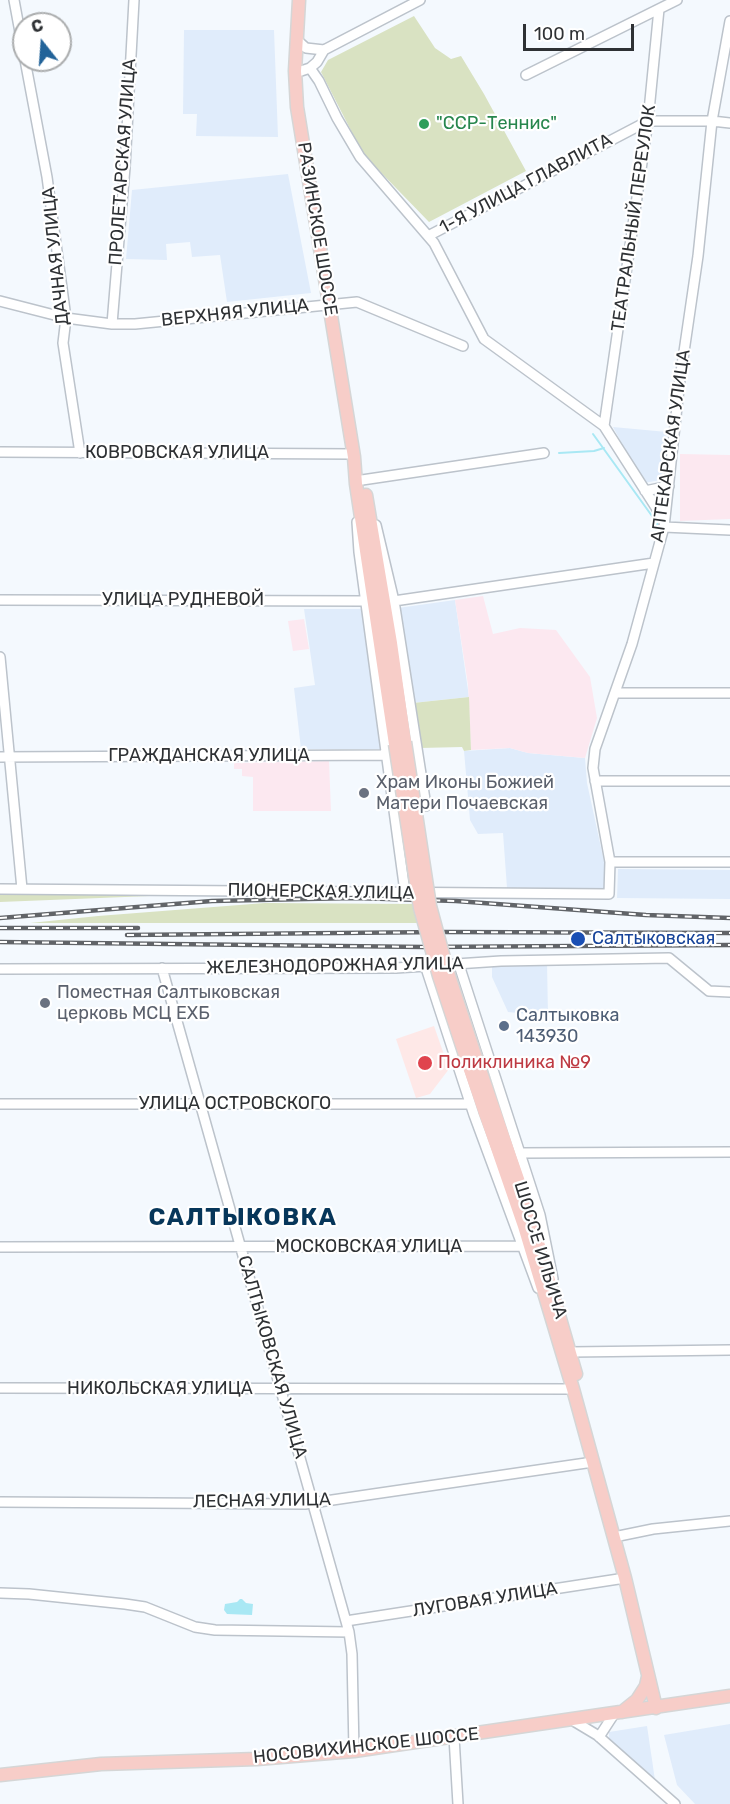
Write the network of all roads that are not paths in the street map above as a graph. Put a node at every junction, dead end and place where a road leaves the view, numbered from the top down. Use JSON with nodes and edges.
{"nodes":[{"id":1,"x":134,"y":0,"type":"edge"},
{"id":2,"x":299,"y":0,"type":"edge"},
{"id":3,"x":420,"y":0,"type":"edge"},
{"id":4,"x":677,"y":0,"type":"edge"},
{"id":5,"x":659,"y":9,"type":"junction"},
{"id":6,"x":730,"y":21,"type":"edge"},
{"id":7,"x":297,"y":40,"type":"junction"},
{"id":8,"x":324,"y":50,"type":"junction"},
{"id":9,"x":310,"y":68,"type":"junction"},
{"id":10,"x":27,"y":72,"type":"edge"},
{"id":11,"x":295,"y":73,"type":"junction"},
{"id":12,"x":526,"y":75,"type":"dead end"},
{"id":13,"x":648,"y":120,"type":"junction"},
{"id":14,"x":712,"y":121,"type":"junction"},
{"id":15,"x":730,"y":123,"type":"edge"},
{"id":16,"x":428,"y":236,"type":"junction"},
{"id":17,"x":0,"y":301,"type":"edge"},
{"id":18,"x":329,"y":303,"type":"junction"},
{"id":19,"x":66,"y":318,"type":"junction"},
{"id":20,"x":112,"y":324,"type":"junction"},
{"id":21,"x":463,"y":346,"type":"dead end"},
{"id":22,"x":604,"y":426,"type":"junction"},
{"id":23,"x":0,"y":452,"type":"edge"},
{"id":24,"x":80,"y":453,"type":"junction"},
{"id":25,"x":544,"y":453,"type":"dead end"},
{"id":26,"x":354,"y":456,"type":"junction"},
{"id":27,"x":362,"y":480,"type":"junction"},
{"id":28,"x":669,"y":486,"type":"junction"},
{"id":29,"x":645,"y":491,"type":"junction"},
{"id":30,"x":362,"y":497,"type":"junction"},
{"id":31,"x":664,"y":524,"type":"junction"},
{"id":32,"x":730,"y":530,"type":"edge"},
{"id":33,"x":654,"y":563,"type":"junction"},
{"id":34,"x":0,"y":600,"type":"edge"},
{"id":35,"x":365,"y":601,"type":"junction"},
{"id":36,"x":394,"y":602,"type":"junction"},
{"id":37,"x":0,"y":657,"type":"edge"},
{"id":38,"x":615,"y":693,"type":"junction"},
{"id":39,"x":730,"y":693,"type":"edge"},
{"id":40,"x":387,"y":755,"type":"junction"},
{"id":41,"x":419,"y":755,"type":"junction"},
{"id":42,"x":5,"y":757,"type":"edge"},
{"id":43,"x":595,"y":781,"type":"junction"},
{"id":44,"x":730,"y":782,"type":"edge"},
{"id":45,"x":394,"y":806,"type":"junction"},
{"id":46,"x":398,"y":838,"type":"junction"},
{"id":47,"x":610,"y":862,"type":"junction"},
{"id":48,"x":730,"y":862,"type":"edge"},
{"id":49,"x":0,"y":889,"type":"edge"},
{"id":50,"x":22,"y":889,"type":"junction"},
{"id":51,"x":405,"y":892,"type":"junction"},
{"id":52,"x":422,"y":892,"type":"junction"},
{"id":53,"x":459,"y":965,"type":"junction"},
{"id":54,"x":162,"y":968,"type":"junction"},
{"id":55,"x":426,"y":968,"type":"junction"},
{"id":56,"x":0,"y":969,"type":"edge"},
{"id":57,"x":730,"y":992,"type":"edge"},
{"id":58,"x":469,"y":996,"type":"junction"},
{"id":59,"x":438,"y":1006,"type":"junction"},
{"id":60,"x":472,"y":1059,"type":"junction"},
{"id":61,"x":0,"y":1104,"type":"edge"},
{"id":62,"x":200,"y":1104,"type":"junction"},
{"id":63,"x":470,"y":1104,"type":"junction"},
{"id":64,"x":730,"y":1152,"type":"edge"},
{"id":65,"x":521,"y":1153,"type":"junction"},
{"id":66,"x":521,"y":1246,"type":"junction"},
{"id":67,"x":0,"y":1247,"type":"edge"},
{"id":68,"x":241,"y":1247,"type":"junction"},
{"id":69,"x":560,"y":1315,"type":"junction"},
{"id":70,"x":560,"y":1335,"type":"junction"},
{"id":71,"x":730,"y":1350,"type":"edge"},
{"id":72,"x":571,"y":1353,"type":"junction"},
{"id":73,"x":0,"y":1388,"type":"edge"},
{"id":74,"x":281,"y":1389,"type":"junction"},
{"id":75,"x":573,"y":1389,"type":"junction"},
{"id":76,"x":589,"y":1445,"type":"junction"},
{"id":77,"x":593,"y":1462,"type":"junction"},
{"id":78,"x":0,"y":1502,"type":"edge"},
{"id":79,"x":313,"y":1503,"type":"junction"},
{"id":80,"x":730,"y":1521,"type":"edge"},
{"id":81,"x":614,"y":1537,"type":"junction"},
{"id":82,"x":625,"y":1578,"type":"junction"},
{"id":83,"x":0,"y":1593,"type":"edge"},
{"id":84,"x":346,"y":1621,"type":"junction"},
{"id":85,"x":349,"y":1632,"type":"junction"},
{"id":86,"x":648,"y":1673,"type":"junction"},
{"id":87,"x":730,"y":1696,"type":"edge"},
{"id":88,"x":656,"y":1708,"type":"junction"},
{"id":89,"x":617,"y":1713,"type":"junction"},
{"id":90,"x":572,"y":1720,"type":"junction"},
{"id":91,"x":454,"y":1737,"type":"junction"},
{"id":92,"x":599,"y":1737,"type":"junction"},
{"id":93,"x":354,"y":1751,"type":"junction"},
{"id":94,"x":0,"y":1775,"type":"edge"},
{"id":95,"x":458,"y":1804,"type":"edge"},
{"id":96,"x":675,"y":1804,"type":"edge"}],
"edges":[{"from":1,"to":20,"type":"street","name":"ПРОЛЕТАРСКАЯ УЛИЦА"},
{"from":2,"to":7,"type":"main road","name":"РАЗИНСКОЕ ШОССЕ"},
{"from":3,"to":8,"type":"street"},
{"from":4,"to":5,"type":"street"},
{"from":5,"to":12,"type":"street"},
{"from":5,"to":13,"type":"street","name":"ТЕАТРАЛЬНЫЙ ПЕРЕУЛОК"},
{"from":6,"to":14,"type":"street","name":"АПТЕКАРСКАЯ УЛИЦА"},
{"from":7,"to":8,"type":"street"},
{"from":7,"to":11,"type":"main road","name":"РАЗИНСКОЕ ШОССЕ"},
{"from":8,"to":9,"type":"street"},
{"from":9,"to":11,"type":"street"},
{"from":9,"to":16,"type":"street"},
{"from":10,"to":19,"type":"street","name":"ДАЧНАЯ УЛИЦА"},
{"from":11,"to":18,"type":"main road","name":"РАЗИНСКОЕ ШОССЕ"},
{"from":13,"to":14,"type":"street","name":"1-Я УЛИЦА ГЛАВЛИТА"},
{"from":13,"to":16,"type":"street","name":"1-Я УЛИЦА ГЛАВЛИТА"},
{"from":13,"to":22,"type":"street","name":"ТЕАТРАЛЬНЫЙ ПЕРЕУЛОК"},
{"from":14,"to":15,"type":"street","name":"1-Я УЛИЦА ГЛАВЛИТА"},
{"from":14,"to":28,"type":"street","name":"АПТЕКАРСКАЯ УЛИЦА"},
{"from":16,"to":22,"type":"street"},
{"from":17,"to":19,"type":"street","name":"ВЕРХНЯЯ УЛИЦА"},
{"from":18,"to":20,"type":"street","name":"ВЕРХНЯЯ УЛИЦА"},
{"from":18,"to":21,"type":"street","name":"ВЕРХНЯЯ УЛИЦА"},
{"from":18,"to":26,"type":"main road","name":"РАЗИНСКОЕ ШОССЕ"},
{"from":19,"to":20,"type":"street","name":"ВЕРХНЯЯ УЛИЦА"},
{"from":19,"to":24,"type":"street","name":"ДАЧНАЯ УЛИЦА"},
{"from":22,"to":29,"type":"street"},
{"from":23,"to":24,"type":"street","name":"КОВРОВСКАЯ УЛИЦА"},
{"from":24,"to":26,"type":"street","name":"КОВРОВСКАЯ УЛИЦА"},
{"from":25,"to":27,"type":"street"},
{"from":26,"to":27,"type":"main road","name":"РАЗИНСКОЕ ШОССЕ"},
{"from":26,"to":30,"type":"main road","name":"РАЗИНСКОЕ ШОССЕ"},
{"from":27,"to":30,"type":"main road","name":"РАЗИНСКОЕ ШОССЕ"},
{"from":28,"to":29,"type":"street"},
{"from":28,"to":31,"type":"street","name":"АПТЕКАРСКАЯ УЛИЦА"},
{"from":29,"to":31,"type":"street"},
{"from":30,"to":35,"type":"street"},
{"from":30,"to":36,"type":"street"},
{"from":30,"to":60,"type":"main road","name":"РАЗИНСКОЕ ШОССЕ","bridge":true},
{"from":31,"to":32,"type":"street"},
{"from":31,"to":33,"type":"street","name":"АПТЕКАРСКАЯ УЛИЦА"},
{"from":33,"to":36,"type":"street"},
{"from":33,"to":38,"type":"street","name":"АПТЕКАРСКАЯ УЛИЦА"},
{"from":34,"to":35,"type":"street","name":"УЛИЦА РУДНЕВОЙ"},
{"from":35,"to":40,"type":"street"},
{"from":36,"to":41,"type":"street"},
{"from":37,"to":42,"type":"street"},
{"from":38,"to":39,"type":"street"},
{"from":38,"to":43,"type":"street","name":"АПТЕКАРСКАЯ УЛИЦА"},
{"from":40,"to":41,"type":"street","name":"ГРАЖДАНСКАЯ УЛИЦА"},
{"from":40,"to":42,"type":"street","name":"ГРАЖДАНСКАЯ УЛИЦА"},
{"from":40,"to":45,"type":"street"},
{"from":41,"to":45,"type":"street"},
{"from":42,"to":50,"type":"street"},
{"from":43,"to":44,"type":"street"},
{"from":43,"to":47,"type":"street","name":"АПТЕКАРСКАЯ УЛИЦА"},
{"from":45,"to":46,"type":"street"},
{"from":46,"to":51,"type":"street"},
{"from":46,"to":52,"type":"street"},
{"from":47,"to":48,"type":"street"},
{"from":47,"to":52,"type":"street","name":"ПИОНЕРСКАЯ УЛИЦА"},
{"from":49,"to":50,"type":"street","name":"ПИОНЕРСКАЯ УЛИЦА"},
{"from":50,"to":51,"type":"street","name":"ПИОНЕРСКАЯ УЛИЦА"},
{"from":51,"to":52,"type":"street","name":"ПИОНЕРСКАЯ УЛИЦА"},
{"from":53,"to":55,"type":"street","name":"ЖЕЛЕЗНОДОРОЖНАЯ УЛИЦА"},
{"from":53,"to":57,"type":"street","name":"ЖЕЛЕЗНОДОРОЖНАЯ УЛИЦА"},
{"from":53,"to":58,"type":"street"},
{"from":54,"to":55,"type":"street","name":"ЖЕЛЕЗНОДОРОЖНАЯ УЛИЦА"},
{"from":54,"to":56,"type":"street","name":"ЖЕЛЕЗНОДОРОЖНАЯ УЛИЦА"},
{"from":54,"to":62,"type":"street","name":"САЛТЫКОВСКАЯ УЛИЦА"},
{"from":55,"to":59,"type":"street"},
{"from":58,"to":59,"type":"street"},
{"from":58,"to":65,"type":"street"},
{"from":59,"to":63,"type":"street"},
{"from":60,"to":69,"type":"main road","name":"ШОССЕ ИЛЬИЧА"},
{"from":60,"to":70,"type":"main road","name":"ШОССЕ ИЛЬИЧА"},
{"from":61,"to":62,"type":"street","name":"УЛИЦА ОСТРОВСКОГО"},
{"from":62,"to":63,"type":"street","name":"УЛИЦА ОСТРОВСКОГО"},
{"from":62,"to":68,"type":"street","name":"САЛТЫКОВСКАЯ УЛИЦА"},
{"from":63,"to":66,"type":"street"},
{"from":64,"to":65,"type":"street"},
{"from":65,"to":69,"type":"street"},
{"from":66,"to":68,"type":"street","name":"МОСКОВСКАЯ УЛИЦА"},
{"from":66,"to":70,"type":"street"},
{"from":67,"to":68,"type":"street","name":"МОСКОВСКАЯ УЛИЦА"},
{"from":68,"to":74,"type":"street","name":"САЛТЫКОВСКАЯ УЛИЦА"},
{"from":69,"to":70,"type":"main road","name":"ШОССЕ ИЛЬИЧА"},
{"from":70,"to":72,"type":"main road","name":"ШОССЕ ИЛЬИЧА"},
{"from":70,"to":75,"type":"main road","name":"ШОССЕ ИЛЬИЧА"},
{"from":71,"to":72,"type":"street"},
{"from":72,"to":76,"type":"main road","name":"ШОССЕ ИЛЬИЧА"},
{"from":73,"to":74,"type":"street","name":"НИКОЛЬСКАЯ УЛИЦА"},
{"from":74,"to":75,"type":"street","name":"НИКОЛЬСКАЯ УЛИЦА"},
{"from":74,"to":79,"type":"street","name":"САЛТЫКОВСКАЯ УЛИЦА"},
{"from":75,"to":76,"type":"main road","name":"ШОССЕ ИЛЬИЧА"},
{"from":76,"to":77,"type":"main road","name":"ШОССЕ ИЛЬИЧА"},
{"from":77,"to":79,"type":"street","name":"ЛЕСНАЯ УЛИЦА"},
{"from":77,"to":81,"type":"main road","name":"ШОССЕ ИЛЬИЧА"},
{"from":78,"to":79,"type":"street","name":"ЛЕСНАЯ УЛИЦА"},
{"from":79,"to":84,"type":"street","name":"САЛТЫКОВСКАЯ УЛИЦА"},
{"from":80,"to":81,"type":"street"},
{"from":81,"to":82,"type":"main road","name":"ШОССЕ ИЛЬИЧА"},
{"from":82,"to":84,"type":"street","name":"ЛУГОВАЯ УЛИЦА"},
{"from":82,"to":86,"type":"main road","name":"ШОССЕ ИЛЬИЧА"},
{"from":83,"to":85,"type":"street"},
{"from":84,"to":85,"type":"street","name":"САЛТЫКОВСКАЯ УЛИЦА"},
{"from":85,"to":93,"type":"street","name":"САЛТЫКОВСКАЯ УЛИЦА"},
{"from":86,"to":88,"type":"main road","name":"ШОССЕ ИЛЬИЧА"},
{"from":86,"to":89,"type":"main road"},
{"from":87,"to":88,"type":"main road","name":"НОСОВИХИНСКОЕ ШОССЕ"},
{"from":88,"to":89,"type":"main road","name":"НОСОВИХИНСКОЕ ШОССЕ"},
{"from":89,"to":90,"type":"main road","name":"НОСОВИХИНСКОЕ ШОССЕ"},
{"from":89,"to":92,"type":"street"},
{"from":90,"to":91,"type":"main road","name":"НОСОВИХИНСКОЕ ШОССЕ"},
{"from":90,"to":92,"type":"street"},
{"from":91,"to":93,"type":"main road","name":"НОСОВИХИНСКОЕ ШОССЕ"},
{"from":91,"to":95,"type":"street"},
{"from":92,"to":96,"type":"street"},
{"from":93,"to":94,"type":"main road","name":"НОСОВИХИНСКОЕ ШОССЕ"}]}
